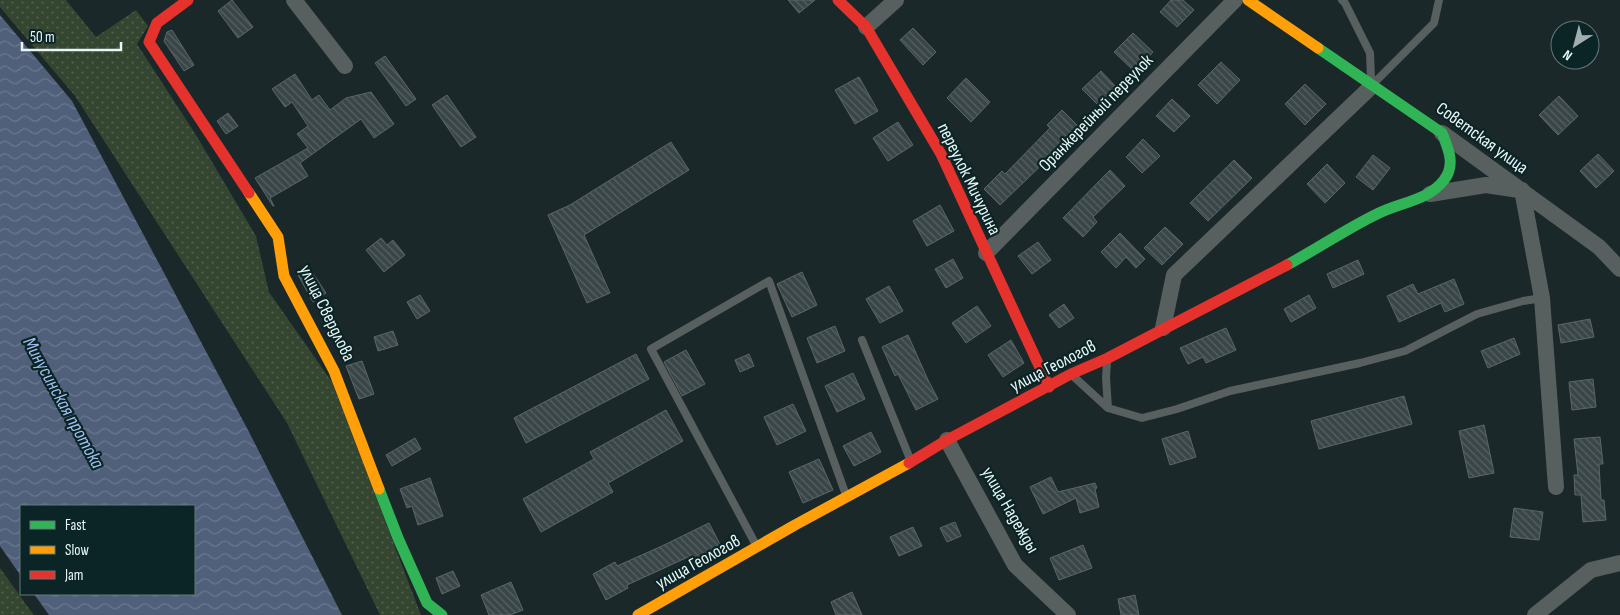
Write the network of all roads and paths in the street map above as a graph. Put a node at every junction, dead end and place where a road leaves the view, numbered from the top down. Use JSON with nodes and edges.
{"nodes":[{"id":1,"x":188,"y":0,"type":"edge"},
{"id":2,"x":294,"y":0,"type":"edge"},
{"id":3,"x":838,"y":0,"type":"edge"},
{"id":4,"x":896,"y":0,"type":"edge"},
{"id":5,"x":1234,"y":0,"type":"edge"},
{"id":6,"x":1248,"y":0,"type":"edge"},
{"id":7,"x":1342,"y":0,"type":"edge"},
{"id":8,"x":1439,"y":0,"type":"edge"},
{"id":9,"x":866,"y":27,"type":"junction"},
{"id":10,"x":345,"y":66,"type":"dead end"},
{"id":11,"x":1372,"y":86,"type":"junction"},
{"id":12,"x":1442,"y":133,"type":"junction"},
{"id":13,"x":1522,"y":190,"type":"junction"},
{"id":14,"x":1430,"y":194,"type":"junction"},
{"id":15,"x":986,"y":253,"type":"junction"},
{"id":16,"x":1620,"y":269,"type":"edge"},
{"id":17,"x":1542,"y":298,"type":"junction"},
{"id":18,"x":1163,"y":328,"type":"junction"},
{"id":19,"x":862,"y":340,"type":"dead end"},
{"id":20,"x":1108,"y":358,"type":"junction"},
{"id":21,"x":1071,"y":374,"type":"junction"},
{"id":22,"x":1049,"y":387,"type":"junction"},
{"id":23,"x":1108,"y":408,"type":"junction"},
{"id":24,"x":947,"y":440,"type":"junction"},
{"id":25,"x":911,"y":462,"type":"junction"},
{"id":26,"x":1556,"y":487,"type":"dead end"},
{"id":27,"x":847,"y":497,"type":"junction"},
{"id":28,"x":758,"y":548,"type":"junction"},
{"id":29,"x":1620,"y":563,"type":"edge"},
{"id":30,"x":442,"y":615,"type":"edge"},
{"id":31,"x":638,"y":615,"type":"edge"},
{"id":32,"x":1068,"y":615,"type":"edge"},
{"id":33,"x":1536,"y":615,"type":"edge"}],
"edges":[{"from":1,"to":30,"type":"street","name":"улица Свердлова"},
{"from":2,"to":10,"type":"street"},
{"from":3,"to":9,"type":"street","name":"переулок Мичурина"},
{"from":4,"to":9,"type":"street"},
{"from":5,"to":15,"type":"street","name":"Оранжерейный переулок"},
{"from":6,"to":11,"type":"street","name":"Советская улица"},
{"from":7,"to":11,"type":"lane"},
{"from":8,"to":11,"type":"lane"},
{"from":9,"to":15,"type":"street","name":"переулок Мичурина"},
{"from":11,"to":12,"type":"street","name":"Советская улица"},
{"from":11,"to":18,"type":"street"},
{"from":12,"to":13,"type":"street","name":"Советская улица"},
{"from":12,"to":14,"type":"street","name":"улица Геологов"},
{"from":13,"to":14,"type":"street"},
{"from":13,"to":16,"type":"street"},
{"from":13,"to":17,"type":"street","name":"Советская улица"},
{"from":14,"to":18,"type":"street","name":"улица Геологов"},
{"from":15,"to":22,"type":"street","name":"переулок Мичурина"},
{"from":17,"to":23,"type":"lane"},
{"from":17,"to":26,"type":"street","name":"Советская улица"},
{"from":18,"to":20,"type":"street","name":"улица Геологов"},
{"from":19,"to":25,"type":"lane"},
{"from":20,"to":21,"type":"street","name":"улица Геологов"},
{"from":20,"to":23,"type":"lane"},
{"from":21,"to":22,"type":"street","name":"улица Геологов"},
{"from":21,"to":23,"type":"lane"},
{"from":22,"to":24,"type":"street","name":"улица Геологов"},
{"from":24,"to":25,"type":"street","name":"улица Геологов"},
{"from":24,"to":32,"type":"street","name":"улица Надежды"},
{"from":25,"to":27,"type":"street","name":"улица Геологов"},
{"from":27,"to":28,"type":"street","name":"улица Геологов"},
{"from":27,"to":28,"type":"lane"},
{"from":28,"to":31,"type":"street","name":"улица Геологов"},
{"from":29,"to":33,"type":"street"}]}
